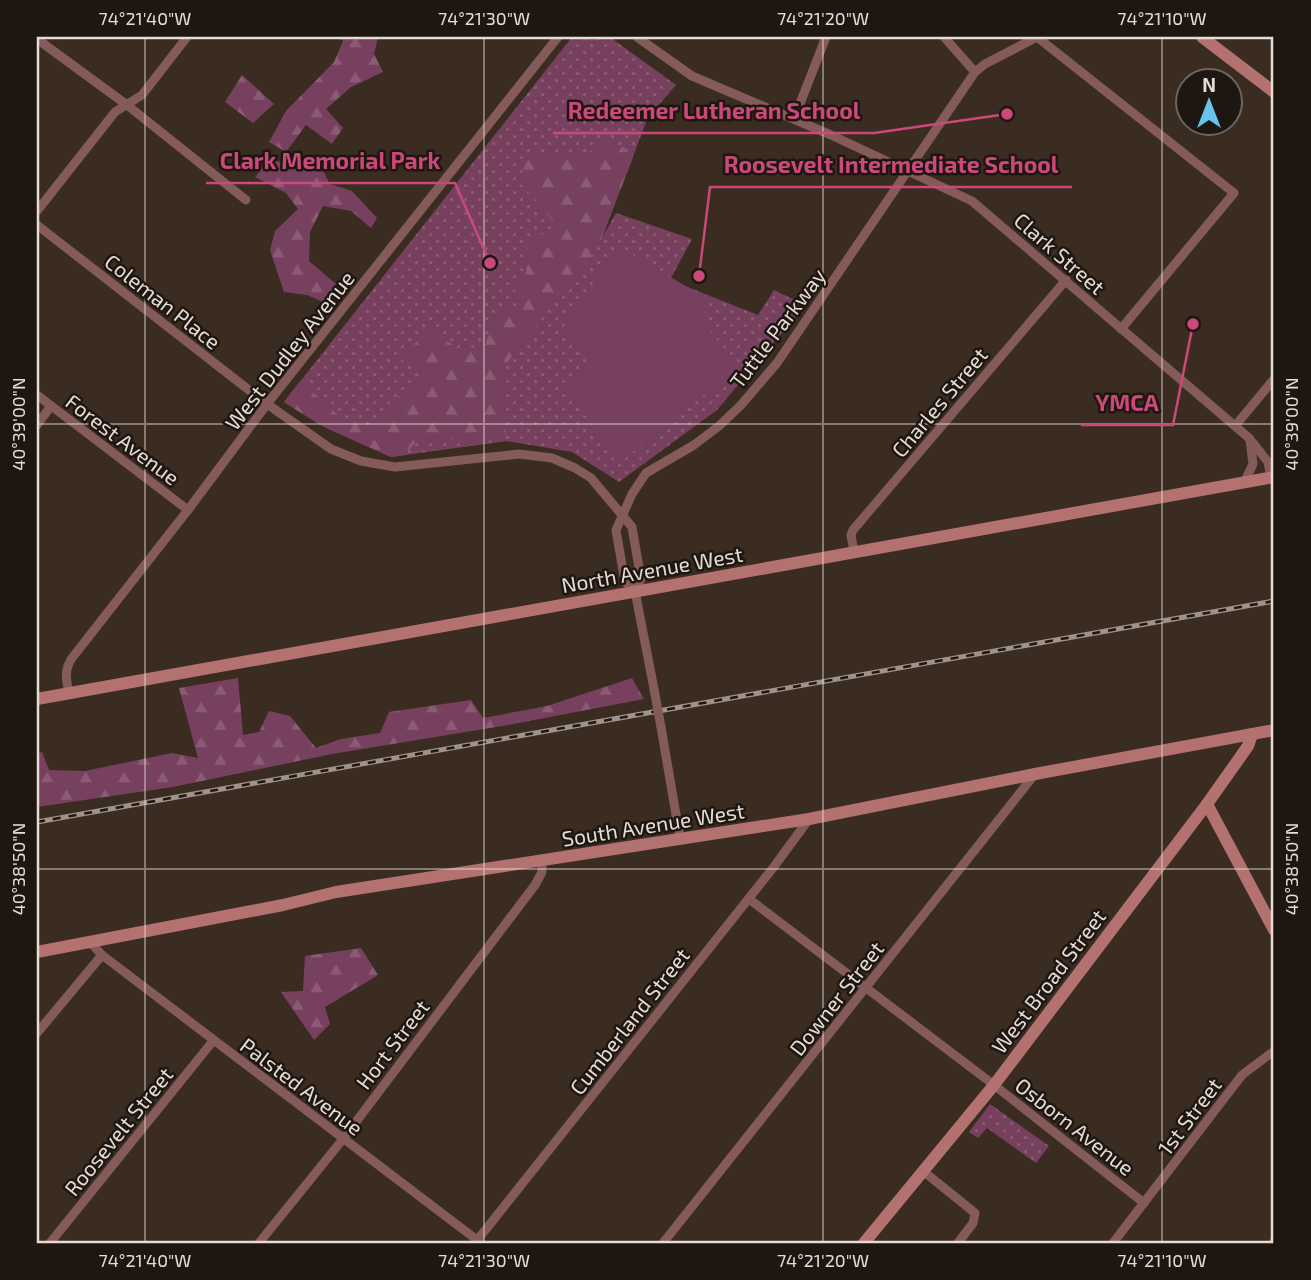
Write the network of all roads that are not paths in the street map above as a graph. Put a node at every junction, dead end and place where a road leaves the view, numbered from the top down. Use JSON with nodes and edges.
{"nodes":[{"id":1,"x":187,"y":37,"type":"edge"},
{"id":2,"x":558,"y":37,"type":"edge"},
{"id":3,"x":637,"y":37,"type":"edge"},
{"id":4,"x":826,"y":37,"type":"edge"},
{"id":5,"x":944,"y":37,"type":"edge"},
{"id":6,"x":1037,"y":37,"type":"edge"},
{"id":7,"x":1202,"y":37,"type":"edge"},
{"id":8,"x":37,"y":39,"type":"edge"},
{"id":9,"x":975,"y":72,"type":"junction"},
{"id":10,"x":1274,"y":92,"type":"edge"},
{"id":11,"x":127,"y":105,"type":"junction"},
{"id":12,"x":794,"y":119,"type":"junction"},
{"id":13,"x":909,"y":170,"type":"junction"},
{"id":14,"x":246,"y":200,"type":"dead end"},
{"id":15,"x":37,"y":211,"type":"edge"},
{"id":16,"x":37,"y":225,"type":"edge"},
{"id":17,"x":1066,"y":280,"type":"junction"},
{"id":18,"x":1121,"y":328,"type":"junction"},
{"id":19,"x":1274,"y":379,"type":"edge"},
{"id":20,"x":37,"y":395,"type":"edge"},
{"id":21,"x":267,"y":404,"type":"junction"},
{"id":22,"x":51,"y":406,"type":"junction"},
{"id":23,"x":37,"y":425,"type":"edge"},
{"id":24,"x":1235,"y":426,"type":"junction"},
{"id":25,"x":1249,"y":438,"type":"junction"},
{"id":26,"x":1273,"y":478,"type":"edge"},
{"id":27,"x":1244,"y":482,"type":"junction"},
{"id":28,"x":188,"y":510,"type":"junction"},
{"id":29,"x":622,"y":514,"type":"junction"},
{"id":30,"x":854,"y":552,"type":"junction"},
{"id":31,"x":635,"y":592,"type":"junction"},
{"id":32,"x":69,"y":693,"type":"junction"},
{"id":33,"x":37,"y":699,"type":"edge"},
{"id":34,"x":1274,"y":730,"type":"edge"},
{"id":35,"x":1252,"y":734,"type":"junction"},
{"id":36,"x":1035,"y":774,"type":"junction"},
{"id":37,"x":1207,"y":804,"type":"junction"},
{"id":38,"x":809,"y":820,"type":"junction"},
{"id":39,"x":680,"y":838,"type":"junction"},
{"id":40,"x":542,"y":861,"type":"junction"},
{"id":41,"x":748,"y":899,"type":"junction"},
{"id":42,"x":1272,"y":923,"type":"edge"},
{"id":43,"x":90,"y":942,"type":"junction"},
{"id":44,"x":37,"y":951,"type":"edge"},
{"id":45,"x":102,"y":955,"type":"junction"},
{"id":46,"x":867,"y":987,"type":"junction"},
{"id":47,"x":37,"y":1033,"type":"edge"},
{"id":48,"x":213,"y":1041,"type":"junction"},
{"id":49,"x":1274,"y":1051,"type":"edge"},
{"id":50,"x":994,"y":1084,"type":"junction"},
{"id":51,"x":342,"y":1139,"type":"junction"},
{"id":52,"x":923,"y":1171,"type":"junction"},
{"id":53,"x":1144,"y":1203,"type":"junction"},
{"id":54,"x":478,"y":1242,"type":"edge"},
{"id":55,"x":50,"y":1243,"type":"edge"},
{"id":56,"x":259,"y":1243,"type":"edge"},
{"id":57,"x":663,"y":1243,"type":"edge"},
{"id":58,"x":864,"y":1243,"type":"edge"},
{"id":59,"x":958,"y":1243,"type":"edge"},
{"id":60,"x":1113,"y":1243,"type":"edge"}],
"edges":[{"from":1,"to":11,"type":"street"},
{"from":2,"to":21,"type":"street","name":"West Dudley Avenue"},
{"from":3,"to":12,"type":"street","name":"Clark Street"},
{"from":4,"to":12,"type":"street"},
{"from":5,"to":9,"type":"street"},
{"from":6,"to":9,"type":"street"},
{"from":6,"to":18,"type":"street"},
{"from":7,"to":10,"type":"main road"},
{"from":8,"to":11,"type":"street"},
{"from":9,"to":13,"type":"street","name":"Tuttle Parkway"},
{"from":11,"to":14,"type":"street"},
{"from":11,"to":15,"type":"street"},
{"from":12,"to":13,"type":"street","name":"Clark Street"},
{"from":13,"to":17,"type":"street","name":"Clark Street"},
{"from":13,"to":29,"type":"street","name":"Tuttle Parkway"},
{"from":16,"to":21,"type":"street","name":"Coleman Place"},
{"from":17,"to":18,"type":"street","name":"Clark Street"},
{"from":17,"to":30,"type":"street","name":"Charles Street"},
{"from":18,"to":24,"type":"street","name":"Clark Street"},
{"from":19,"to":24,"type":"street"},
{"from":20,"to":22,"type":"street","name":"Forest Avenue"},
{"from":21,"to":28,"type":"street","name":"West Dudley Avenue"},
{"from":21,"to":29,"type":"street","name":"Tuttle Parkway"},
{"from":22,"to":23,"type":"street"},
{"from":22,"to":28,"type":"street","name":"Forest Avenue"},
{"from":24,"to":25,"type":"street","name":"Clark Street"},
{"from":25,"to":26,"type":"street","name":"Clark Street"},
{"from":25,"to":27,"type":"street"},
{"from":26,"to":27,"type":"main road","name":"North Avenue West"},
{"from":27,"to":30,"type":"main road","name":"North Avenue West"},
{"from":28,"to":32,"type":"street","name":"West Dudley Avenue"},
{"from":29,"to":31,"type":"street","name":"Tuttle Parkway"},
{"from":29,"to":31,"type":"street","name":"Tuttle Parkway"},
{"from":30,"to":31,"type":"main road","name":"North Avenue West"},
{"from":31,"to":32,"type":"main road","name":"North Avenue West"},
{"from":31,"to":39,"type":"street","name":"Tuttle Parkway","bridge":true},
{"from":32,"to":33,"type":"main road","name":"North Avenue West"},
{"from":34,"to":35,"type":"main road","name":"South Avenue West"},
{"from":35,"to":36,"type":"main road","name":"South Avenue West"},
{"from":35,"to":37,"type":"main road","name":"West Broad Street"},
{"from":36,"to":38,"type":"main road","name":"South Avenue West"},
{"from":36,"to":46,"type":"street","name":"Downer Street"},
{"from":37,"to":42,"type":"main road"},
{"from":37,"to":50,"type":"main road","name":"West Broad Street"},
{"from":38,"to":39,"type":"main road","name":"South Avenue West"},
{"from":38,"to":41,"type":"street","name":"Cumberland Street"},
{"from":39,"to":40,"type":"main road","name":"South Avenue West"},
{"from":40,"to":43,"type":"main road","name":"South Avenue West"},
{"from":40,"to":51,"type":"street","name":"Hort Street"},
{"from":41,"to":46,"type":"street","name":"Osborn Avenue"},
{"from":41,"to":54,"type":"street","name":"Cumberland Street"},
{"from":43,"to":44,"type":"main road","name":"South Avenue West"},
{"from":43,"to":45,"type":"street","name":"Palsted Avenue"},
{"from":45,"to":47,"type":"street"},
{"from":45,"to":48,"type":"street","name":"Palsted Avenue"},
{"from":46,"to":50,"type":"street","name":"Osborn Avenue"},
{"from":46,"to":57,"type":"street","name":"Downer Street"},
{"from":48,"to":51,"type":"street","name":"Palsted Avenue"},
{"from":48,"to":55,"type":"street","name":"Roosevelt Street"},
{"from":49,"to":53,"type":"street","name":"1st Street"},
{"from":50,"to":52,"type":"main road","name":"West Broad Street"},
{"from":50,"to":53,"type":"street","name":"Osborn Avenue"},
{"from":51,"to":54,"type":"street","name":"Palsted Avenue"},
{"from":51,"to":56,"type":"street","name":"Hort Street"},
{"from":52,"to":58,"type":"main road","name":"West Broad Street"},
{"from":52,"to":59,"type":"street"},
{"from":53,"to":60,"type":"street","name":"1st Street"}]}
